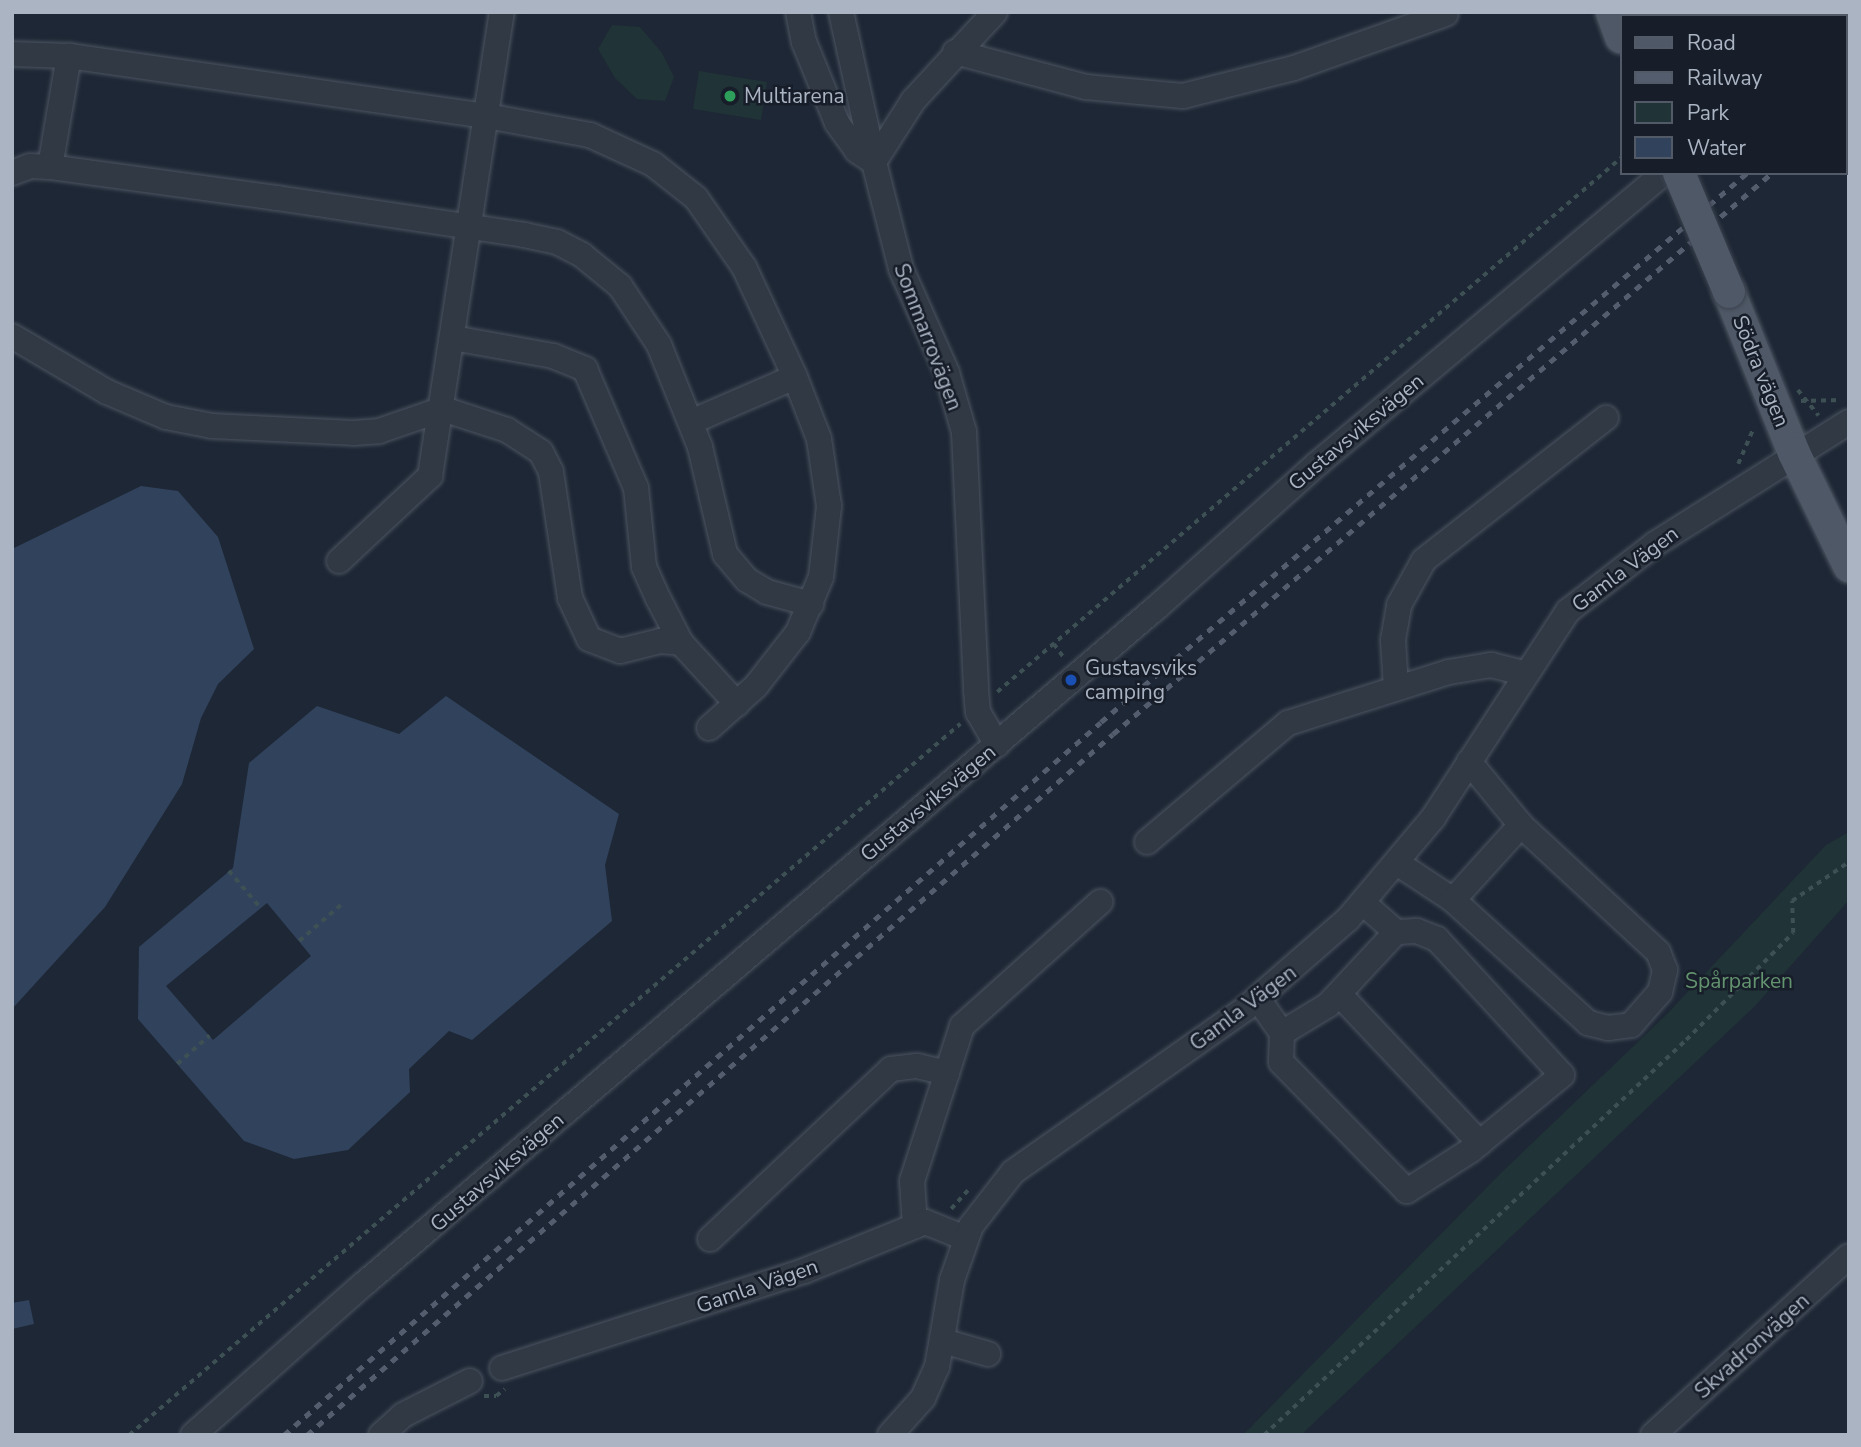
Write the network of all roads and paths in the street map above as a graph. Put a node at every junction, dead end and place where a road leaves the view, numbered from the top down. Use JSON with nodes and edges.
{"nodes":[{"id":1,"x":502,"y":12,"type":"edge"},
{"id":2,"x":799,"y":12,"type":"edge"},
{"id":3,"x":841,"y":12,"type":"edge"},
{"id":4,"x":995,"y":12,"type":"edge"},
{"id":5,"x":1612,"y":12,"type":"edge"},
{"id":6,"x":1446,"y":14,"type":"dead end"},
{"id":7,"x":1619,"y":31,"type":"edge"},
{"id":8,"x":955,"y":52,"type":"junction"},
{"id":9,"x":12,"y":54,"type":"edge"},
{"id":10,"x":69,"y":56,"type":"junction"},
{"id":11,"x":487,"y":116,"type":"junction"},
{"id":12,"x":1619,"y":160,"type":"edge"},
{"id":13,"x":874,"y":162,"type":"junction"},
{"id":14,"x":50,"y":167,"type":"junction"},
{"id":15,"x":12,"y":173,"type":"edge"},
{"id":16,"x":1662,"y":175,"type":"edge"},
{"id":17,"x":1680,"y":175,"type":"edge"},
{"id":18,"x":470,"y":227,"type":"junction"},
{"id":19,"x":12,"y":337,"type":"edge"},
{"id":20,"x":453,"y":338,"type":"junction"},
{"id":21,"x":795,"y":377,"type":"junction"},
{"id":22,"x":443,"y":409,"type":"junction"},
{"id":23,"x":1606,"y":418,"type":"dead end"},
{"id":24,"x":691,"y":422,"type":"junction"},
{"id":25,"x":1849,"y":422,"type":"edge"},
{"id":26,"x":1794,"y":453,"type":"junction"},
{"id":27,"x":339,"y":561,"type":"dead end"},
{"id":28,"x":1849,"y":566,"type":"edge"},
{"id":29,"x":811,"y":604,"type":"junction"},
{"id":30,"x":681,"y":643,"type":"junction"},
{"id":31,"x":1054,"y":644,"type":"junction"},
{"id":32,"x":1064,"y":658,"type":"dead end"},
{"id":33,"x":1524,"y":673,"type":"junction"},
{"id":34,"x":1396,"y":688,"type":"junction"},
{"id":35,"x":737,"y":704,"type":"junction"},
{"id":36,"x":978,"y":709,"type":"junction"},
{"id":37,"x":709,"y":728,"type":"dead end"},
{"id":38,"x":997,"y":745,"type":"junction"},
{"id":39,"x":1469,"y":762,"type":"junction"},
{"id":40,"x":1521,"y":825,"type":"junction"},
{"id":41,"x":1147,"y":842,"type":"dead end"},
{"id":42,"x":1849,"y":862,"type":"edge"},
{"id":43,"x":1397,"y":863,"type":"junction"},
{"id":44,"x":229,"y":871,"type":"dead end"},
{"id":45,"x":1453,"y":900,"type":"junction"},
{"id":46,"x":344,"y":902,"type":"dead end"},
{"id":47,"x":1100,"y":902,"type":"dead end"},
{"id":48,"x":1363,"y":903,"type":"junction"},
{"id":49,"x":260,"y":907,"type":"dead end"},
{"id":50,"x":1396,"y":932,"type":"junction"},
{"id":51,"x":299,"y":941,"type":"dead end"},
{"id":52,"x":1339,"y":994,"type":"junction"},
{"id":53,"x":1258,"y":999,"type":"junction"},
{"id":54,"x":1282,"y":1033,"type":"junction"},
{"id":55,"x":209,"y":1036,"type":"dead end"},
{"id":56,"x":177,"y":1064,"type":"dead end"},
{"id":57,"x":947,"y":1073,"type":"junction"},
{"id":58,"x":1480,"y":1143,"type":"junction"},
{"id":59,"x":915,"y":1226,"type":"junction"},
{"id":60,"x":965,"y":1238,"type":"junction"},
{"id":61,"x":710,"y":1239,"type":"dead end"},
{"id":62,"x":1849,"y":1256,"type":"edge"},
{"id":63,"x":943,"y":1341,"type":"junction"},
{"id":64,"x":988,"y":1354,"type":"dead end"},
{"id":65,"x":502,"y":1368,"type":"dead end"},
{"id":66,"x":470,"y":1381,"type":"dead end"},
{"id":67,"x":129,"y":1435,"type":"edge"},
{"id":68,"x":193,"y":1435,"type":"edge"},
{"id":69,"x":381,"y":1435,"type":"edge"},
{"id":70,"x":890,"y":1435,"type":"edge"},
{"id":71,"x":1264,"y":1435,"type":"edge"},
{"id":72,"x":1653,"y":1435,"type":"edge"}],
"edges":[{"from":1,"to":11,"type":"street"},
{"from":2,"to":13,"type":"street"},
{"from":3,"to":13,"type":"street","name":"Sommarrovägen"},
{"from":4,"to":8,"type":"street"},
{"from":5,"to":7,"type":"main road"},
{"from":6,"to":8,"type":"street"},
{"from":8,"to":13,"type":"street"},
{"from":9,"to":10,"type":"street"},
{"from":10,"to":11,"type":"street"},
{"from":10,"to":14,"type":"street"},
{"from":11,"to":18,"type":"street"},
{"from":11,"to":21,"type":"street"},
{"from":12,"to":31,"type":"path"},
{"from":13,"to":36,"type":"street","name":"Sommarrovägen"},
{"from":14,"to":15,"type":"street"},
{"from":14,"to":18,"type":"street"},
{"from":16,"to":38,"type":"street","name":"Gustavsviksvägen"},
{"from":17,"to":26,"type":"main road","name":"Södra vägen","bridge":true},
{"from":18,"to":20,"type":"street"},
{"from":18,"to":24,"type":"street"},
{"from":19,"to":22,"type":"street"},
{"from":20,"to":22,"type":"street"},
{"from":20,"to":30,"type":"street"},
{"from":21,"to":24,"type":"street"},
{"from":21,"to":29,"type":"street"},
{"from":22,"to":27,"type":"street"},
{"from":22,"to":30,"type":"street"},
{"from":23,"to":34,"type":"street"},
{"from":24,"to":29,"type":"street"},
{"from":25,"to":26,"type":"street","name":"Gamla Vägen"},
{"from":26,"to":28,"type":"main road","name":"Södra vägen"},
{"from":26,"to":33,"type":"street","name":"Gamla Vägen"},
{"from":29,"to":35,"type":"street"},
{"from":30,"to":35,"type":"street"},
{"from":31,"to":32,"type":"path"},
{"from":31,"to":36,"type":"path"},
{"from":33,"to":34,"type":"street"},
{"from":33,"to":39,"type":"street","name":"Gamla Vägen"},
{"from":34,"to":41,"type":"street"},
{"from":35,"to":37,"type":"street"},
{"from":36,"to":38,"type":"street","name":"Sommarrovägen"},
{"from":36,"to":67,"type":"path"},
{"from":38,"to":68,"type":"street","name":"Gustavsviksvägen"},
{"from":39,"to":40,"type":"street"},
{"from":39,"to":43,"type":"street","name":"Gamla Vägen"},
{"from":40,"to":45,"type":"street"},
{"from":40,"to":45,"type":"street"},
{"from":42,"to":71,"type":"path"},
{"from":43,"to":45,"type":"street"},
{"from":43,"to":48,"type":"street","name":"Gamla Vägen"},
{"from":44,"to":49,"type":"path"},
{"from":46,"to":51,"type":"path"},
{"from":47,"to":57,"type":"street"},
{"from":48,"to":50,"type":"street"},
{"from":48,"to":53,"type":"street","name":"Gamla Vägen"},
{"from":50,"to":52,"type":"street"},
{"from":50,"to":58,"type":"street"},
{"from":52,"to":54,"type":"street"},
{"from":52,"to":58,"type":"street"},
{"from":53,"to":54,"type":"street"},
{"from":53,"to":60,"type":"street","name":"Gamla Vägen"},
{"from":54,"to":58,"type":"street"},
{"from":55,"to":56,"type":"path"},
{"from":57,"to":59,"type":"street"},
{"from":57,"to":61,"type":"street"},
{"from":59,"to":60,"type":"street"},
{"from":59,"to":65,"type":"street","name":"Gamla Vägen"},
{"from":60,"to":63,"type":"street","name":"Gamla Vägen"},
{"from":62,"to":72,"type":"street","name":"Skvadronvägen"},
{"from":63,"to":64,"type":"street"},
{"from":63,"to":70,"type":"street","name":"Gamla Vägen"},
{"from":66,"to":69,"type":"street"}]}
